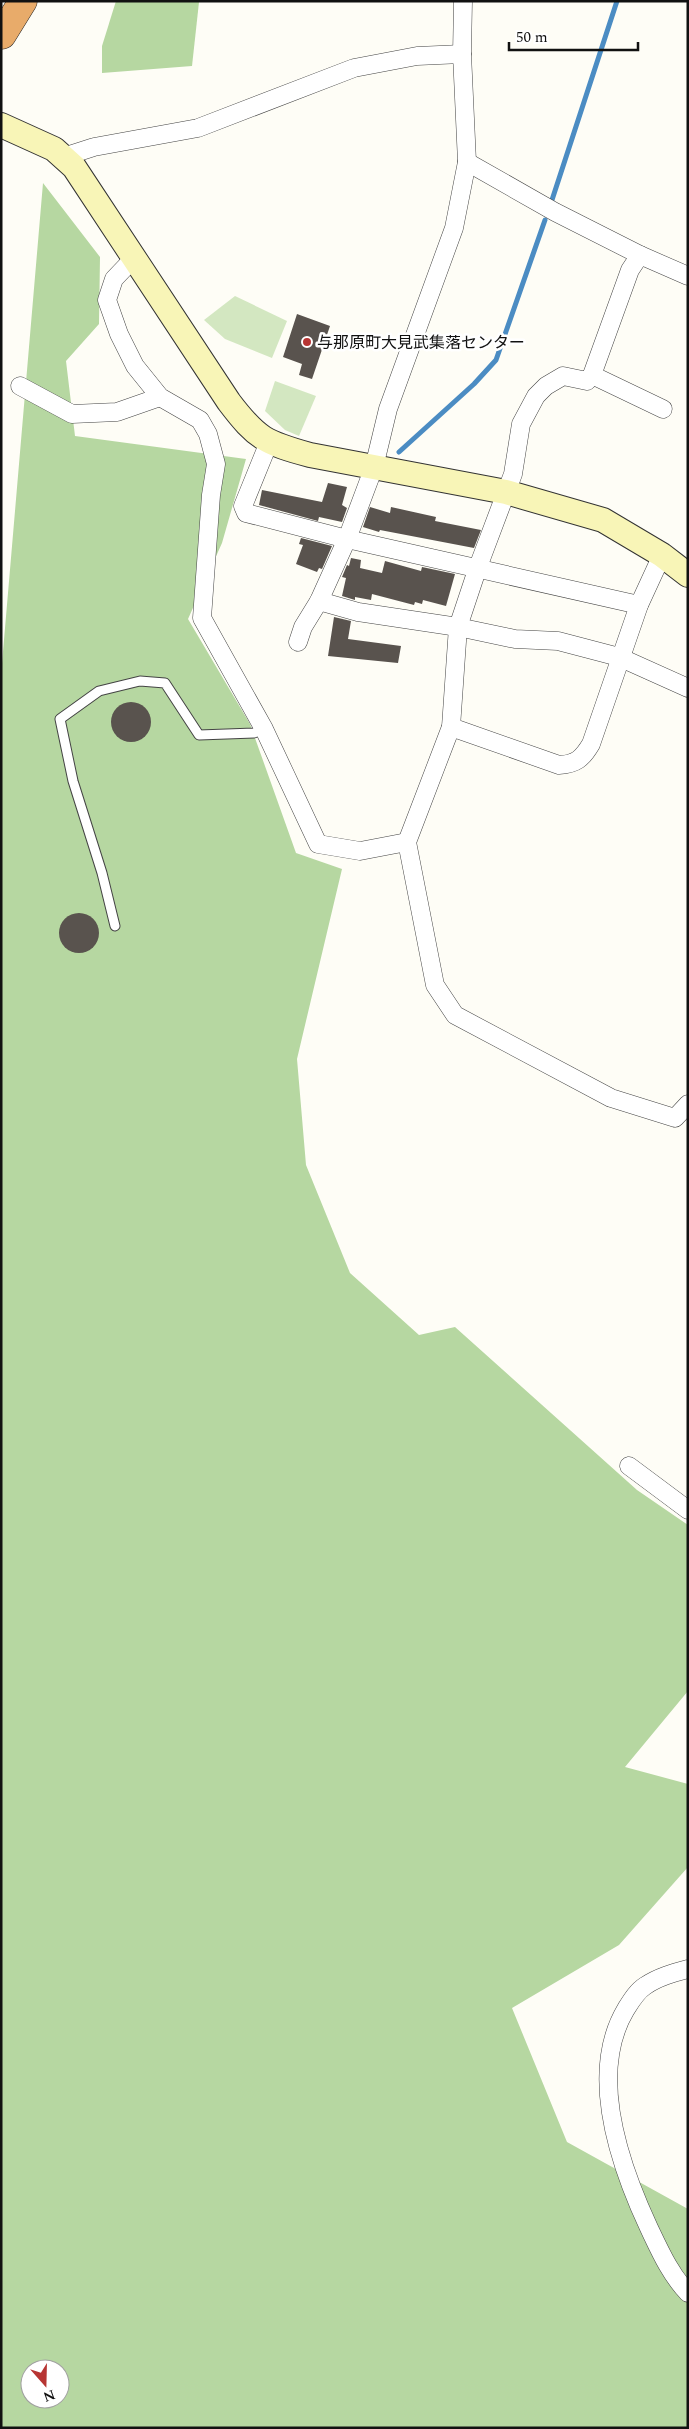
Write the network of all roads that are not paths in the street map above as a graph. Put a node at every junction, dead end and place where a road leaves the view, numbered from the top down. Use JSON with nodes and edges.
{"nodes":[{"id":1,"x":10,"y":1,"type":"edge"},
{"id":2,"x":23,"y":1,"type":"edge"},
{"id":3,"x":463,"y":1,"type":"edge"},
{"id":4,"x":2,"y":37,"type":"edge"},
{"id":5,"x":462,"y":54,"type":"junction"},
{"id":6,"x":1,"y":125,"type":"edge"},
{"id":7,"x":63,"y":157,"type":"junction"},
{"id":8,"x":467,"y":162,"type":"junction"},
{"id":9,"x":640,"y":255,"type":"junction"},
{"id":10,"x":134,"y":258,"type":"junction"},
{"id":11,"x":688,"y":276,"type":"edge"},
{"id":12,"x":592,"y":375,"type":"junction"},
{"id":13,"x":20,"y":386,"type":"dead end"},
{"id":14,"x":160,"y":397,"type":"junction"},
{"id":15,"x":663,"y":409,"type":"dead end"},
{"id":16,"x":269,"y":442,"type":"junction"},
{"id":17,"x":374,"y":467,"type":"junction"},
{"id":18,"x":506,"y":492,"type":"junction"},
{"id":19,"x":347,"y":539,"type":"junction"},
{"id":20,"x":662,"y":555,"type":"junction"},
{"id":21,"x":478,"y":567,"type":"junction"},
{"id":22,"x":688,"y":575,"type":"edge"},
{"id":23,"x":319,"y":601,"type":"junction"},
{"id":24,"x":638,"y":605,"type":"junction"},
{"id":25,"x":458,"y":627,"type":"junction"},
{"id":26,"x":298,"y":642,"type":"dead end"},
{"id":27,"x":619,"y":657,"type":"junction"},
{"id":28,"x":688,"y":688,"type":"edge"},
{"id":29,"x":451,"y":727,"type":"junction"},
{"id":30,"x":264,"y":729,"type":"junction"},
{"id":31,"x":407,"y":842,"type":"junction"},
{"id":32,"x":115,"y":926,"type":"dead end"},
{"id":33,"x":688,"y":1104,"type":"edge"},
{"id":34,"x":629,"y":1466,"type":"dead end"},
{"id":35,"x":688,"y":1510,"type":"edge"},
{"id":36,"x":688,"y":1970,"type":"edge"},
{"id":37,"x":688,"y":2293,"type":"edge"}],
"edges":[{"from":1,"to":4,"type":"highway"},
{"from":2,"to":4,"type":"highway"},
{"from":3,"to":5,"type":"street"},
{"from":5,"to":7,"type":"street"},
{"from":5,"to":8,"type":"street"},
{"from":6,"to":7,"type":"street"},
{"from":7,"to":10,"type":"street"},
{"from":8,"to":9,"type":"street"},
{"from":8,"to":17,"type":"street"},
{"from":9,"to":11,"type":"street"},
{"from":9,"to":12,"type":"street"},
{"from":10,"to":14,"type":"street"},
{"from":10,"to":16,"type":"street"},
{"from":12,"to":15,"type":"street"},
{"from":12,"to":18,"type":"street"},
{"from":13,"to":14,"type":"street"},
{"from":14,"to":30,"type":"street"},
{"from":16,"to":17,"type":"street"},
{"from":16,"to":19,"type":"street"},
{"from":17,"to":18,"type":"street"},
{"from":17,"to":19,"type":"street"},
{"from":18,"to":20,"type":"street"},
{"from":18,"to":21,"type":"street"},
{"from":19,"to":21,"type":"street"},
{"from":19,"to":23,"type":"street"},
{"from":20,"to":22,"type":"street"},
{"from":20,"to":24,"type":"street"},
{"from":21,"to":24,"type":"street"},
{"from":21,"to":25,"type":"street"},
{"from":23,"to":25,"type":"street"},
{"from":23,"to":26,"type":"street"},
{"from":24,"to":27,"type":"street"},
{"from":25,"to":27,"type":"street"},
{"from":25,"to":29,"type":"street"},
{"from":27,"to":28,"type":"street"},
{"from":27,"to":29,"type":"street"},
{"from":29,"to":31,"type":"street"},
{"from":30,"to":31,"type":"street"},
{"from":30,"to":32,"type":"lane"},
{"from":31,"to":33,"type":"street"},
{"from":34,"to":35,"type":"street"},
{"from":36,"to":37,"type":"street"}]}
